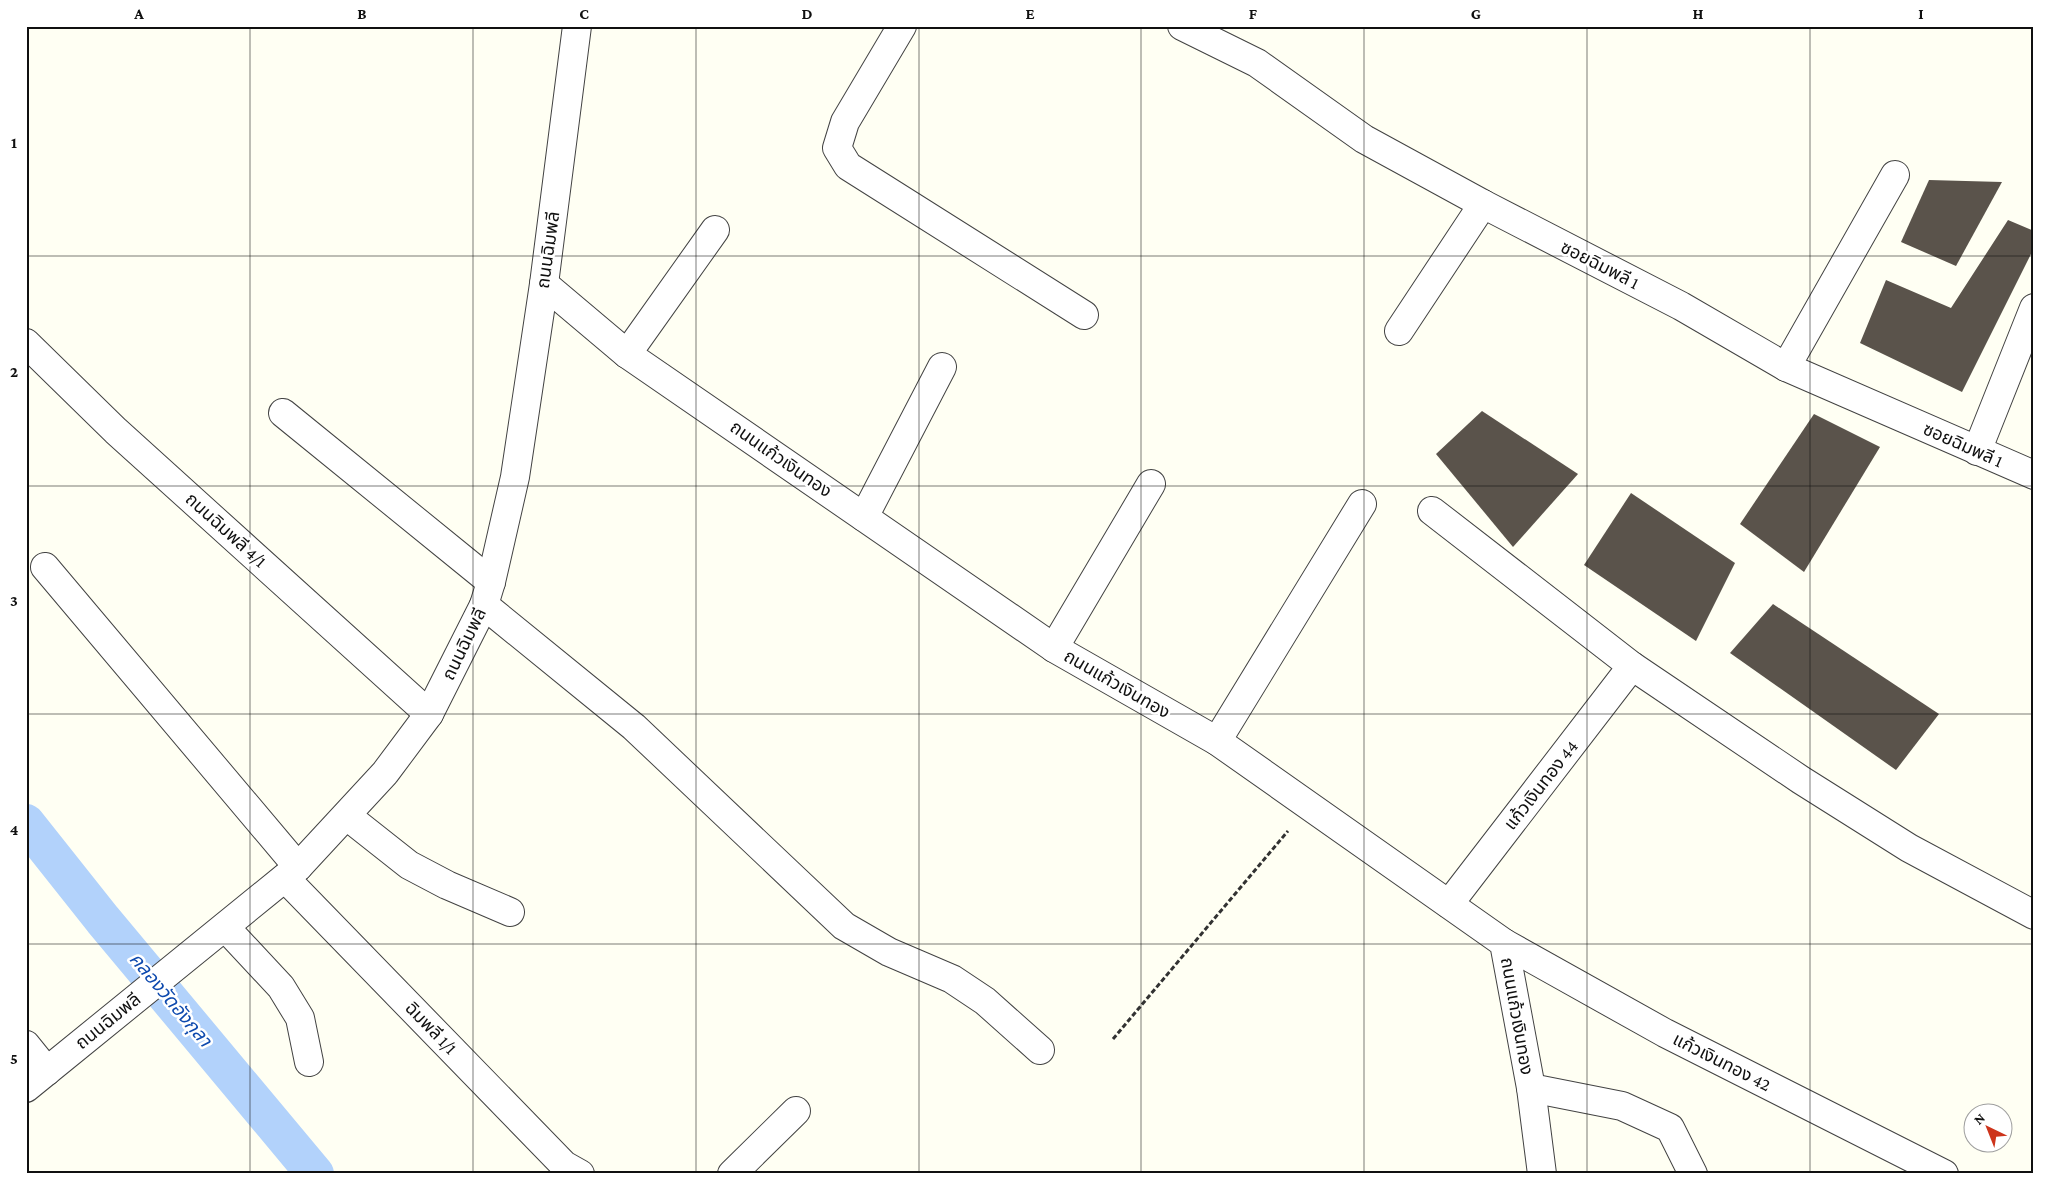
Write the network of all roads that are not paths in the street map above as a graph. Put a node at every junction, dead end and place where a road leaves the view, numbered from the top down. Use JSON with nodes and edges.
{"nodes":[{"id":1,"x":577,"y":26,"type":"edge"},
{"id":2,"x":902,"y":26,"type":"edge"},
{"id":3,"x":1182,"y":26,"type":"edge"},
{"id":4,"x":1895,"y":175,"type":"dead end"},
{"id":5,"x":1483,"y":204,"type":"junction"},
{"id":6,"x":715,"y":230,"type":"dead end"},
{"id":7,"x":544,"y":284,"type":"junction"},
{"id":8,"x":2034,"y":308,"type":"edge"},
{"id":9,"x":1084,"y":315,"type":"dead end"},
{"id":10,"x":1399,"y":331,"type":"dead end"},
{"id":11,"x":26,"y":343,"type":"edge"},
{"id":12,"x":627,"y":354,"type":"junction"},
{"id":13,"x":942,"y":366,"type":"dead end"},
{"id":14,"x":1786,"y":367,"type":"junction"},
{"id":15,"x":283,"y":414,"type":"dead end"},
{"id":16,"x":1977,"y":451,"type":"junction"},
{"id":17,"x":2034,"y":475,"type":"edge"},
{"id":18,"x":1151,"y":484,"type":"dead end"},
{"id":19,"x":1362,"y":504,"type":"dead end"},
{"id":20,"x":1432,"y":511,"type":"dead end"},
{"id":21,"x":864,"y":517,"type":"junction"},
{"id":22,"x":45,"y":567,"type":"dead end"},
{"id":23,"x":488,"y":593,"type":"junction"},
{"id":24,"x":1054,"y":648,"type":"junction"},
{"id":25,"x":1632,"y":666,"type":"junction"},
{"id":26,"x":430,"y":714,"type":"junction"},
{"id":27,"x":1217,"y":741,"type":"junction"},
{"id":28,"x":347,"y":816,"type":"junction"},
{"id":29,"x":292,"y":873,"type":"junction"},
{"id":30,"x":1449,"y":904,"type":"junction"},
{"id":31,"x":510,"y":912,"type":"dead end"},
{"id":32,"x":2034,"y":915,"type":"edge"},
{"id":33,"x":225,"y":927,"type":"junction"},
{"id":34,"x":1504,"y":944,"type":"junction"},
{"id":35,"x":26,"y":1045,"type":"edge"},
{"id":36,"x":1040,"y":1050,"type":"dead end"},
{"id":37,"x":309,"y":1062,"type":"dead end"},
{"id":38,"x":47,"y":1071,"type":"junction"},
{"id":39,"x":26,"y":1088,"type":"edge"},
{"id":40,"x":1530,"y":1088,"type":"junction"},
{"id":41,"x":796,"y":1111,"type":"dead end"},
{"id":42,"x":580,"y":1174,"type":"edge"},
{"id":43,"x":732,"y":1174,"type":"edge"},
{"id":44,"x":1542,"y":1174,"type":"edge"},
{"id":45,"x":1693,"y":1174,"type":"edge"},
{"id":46,"x":1944,"y":1174,"type":"edge"}],
"edges":[{"from":1,"to":7,"type":"street","name":"ถนนฉิมพลี"},
{"from":2,"to":9,"type":"street"},
{"from":3,"to":5,"type":"street","name":"ซอยฉิมพลี 1"},
{"from":4,"to":14,"type":"street"},
{"from":5,"to":10,"type":"street"},
{"from":5,"to":14,"type":"street","name":"ซอยฉิมพลี 1"},
{"from":6,"to":12,"type":"street"},
{"from":7,"to":12,"type":"street","name":"ถนนแก้วเงินทอง"},
{"from":7,"to":23,"type":"street","name":"ถนนฉิมพลี"},
{"from":8,"to":16,"type":"street"},
{"from":11,"to":26,"type":"street","name":"ถนนฉิมพลี 4/1"},
{"from":12,"to":21,"type":"street","name":"ถนนแก้วเงินทอง"},
{"from":13,"to":21,"type":"street"},
{"from":14,"to":16,"type":"street","name":"ซอยฉิมพลี 1"},
{"from":15,"to":23,"type":"street"},
{"from":16,"to":17,"type":"street","name":"ซอยฉิมพลี 1"},
{"from":18,"to":24,"type":"street"},
{"from":19,"to":27,"type":"street"},
{"from":20,"to":25,"type":"street"},
{"from":21,"to":24,"type":"street","name":"ถนนแก้วเงินทอง"},
{"from":22,"to":29,"type":"street","name":"ฉิมพลี 1/1"},
{"from":23,"to":26,"type":"street","name":"ถนนฉิมพลี"},
{"from":23,"to":36,"type":"street"},
{"from":24,"to":27,"type":"street","name":"ถนนแก้วเงินทอง"},
{"from":25,"to":30,"type":"street","name":"แก้วเงินทอง 44"},
{"from":25,"to":32,"type":"street"},
{"from":26,"to":28,"type":"street","name":"ถนนฉิมพลี"},
{"from":27,"to":30,"type":"street","name":"ถนนแก้วเงินทอง"},
{"from":28,"to":29,"type":"street","name":"ถนนฉิมพลี"},
{"from":28,"to":31,"type":"street"},
{"from":29,"to":33,"type":"street","name":"ถนนฉิมพลี"},
{"from":29,"to":42,"type":"street","name":"ฉิมพลี 1/1"},
{"from":30,"to":34,"type":"street","name":"ถนนแก้วเงินทอง"},
{"from":33,"to":37,"type":"street"},
{"from":33,"to":38,"type":"street","name":"ถนนฉิมพลี"},
{"from":34,"to":40,"type":"street","name":"ถนนแก้วเงินทอง"},
{"from":34,"to":46,"type":"street","name":"แก้วเงินทอง 42"},
{"from":35,"to":38,"type":"street"},
{"from":38,"to":39,"type":"street","name":"ถนนฉิมพลี"},
{"from":40,"to":44,"type":"street","name":"ถนนแก้วเงินทอง"},
{"from":40,"to":45,"type":"street"},
{"from":41,"to":43,"type":"street"}]}
